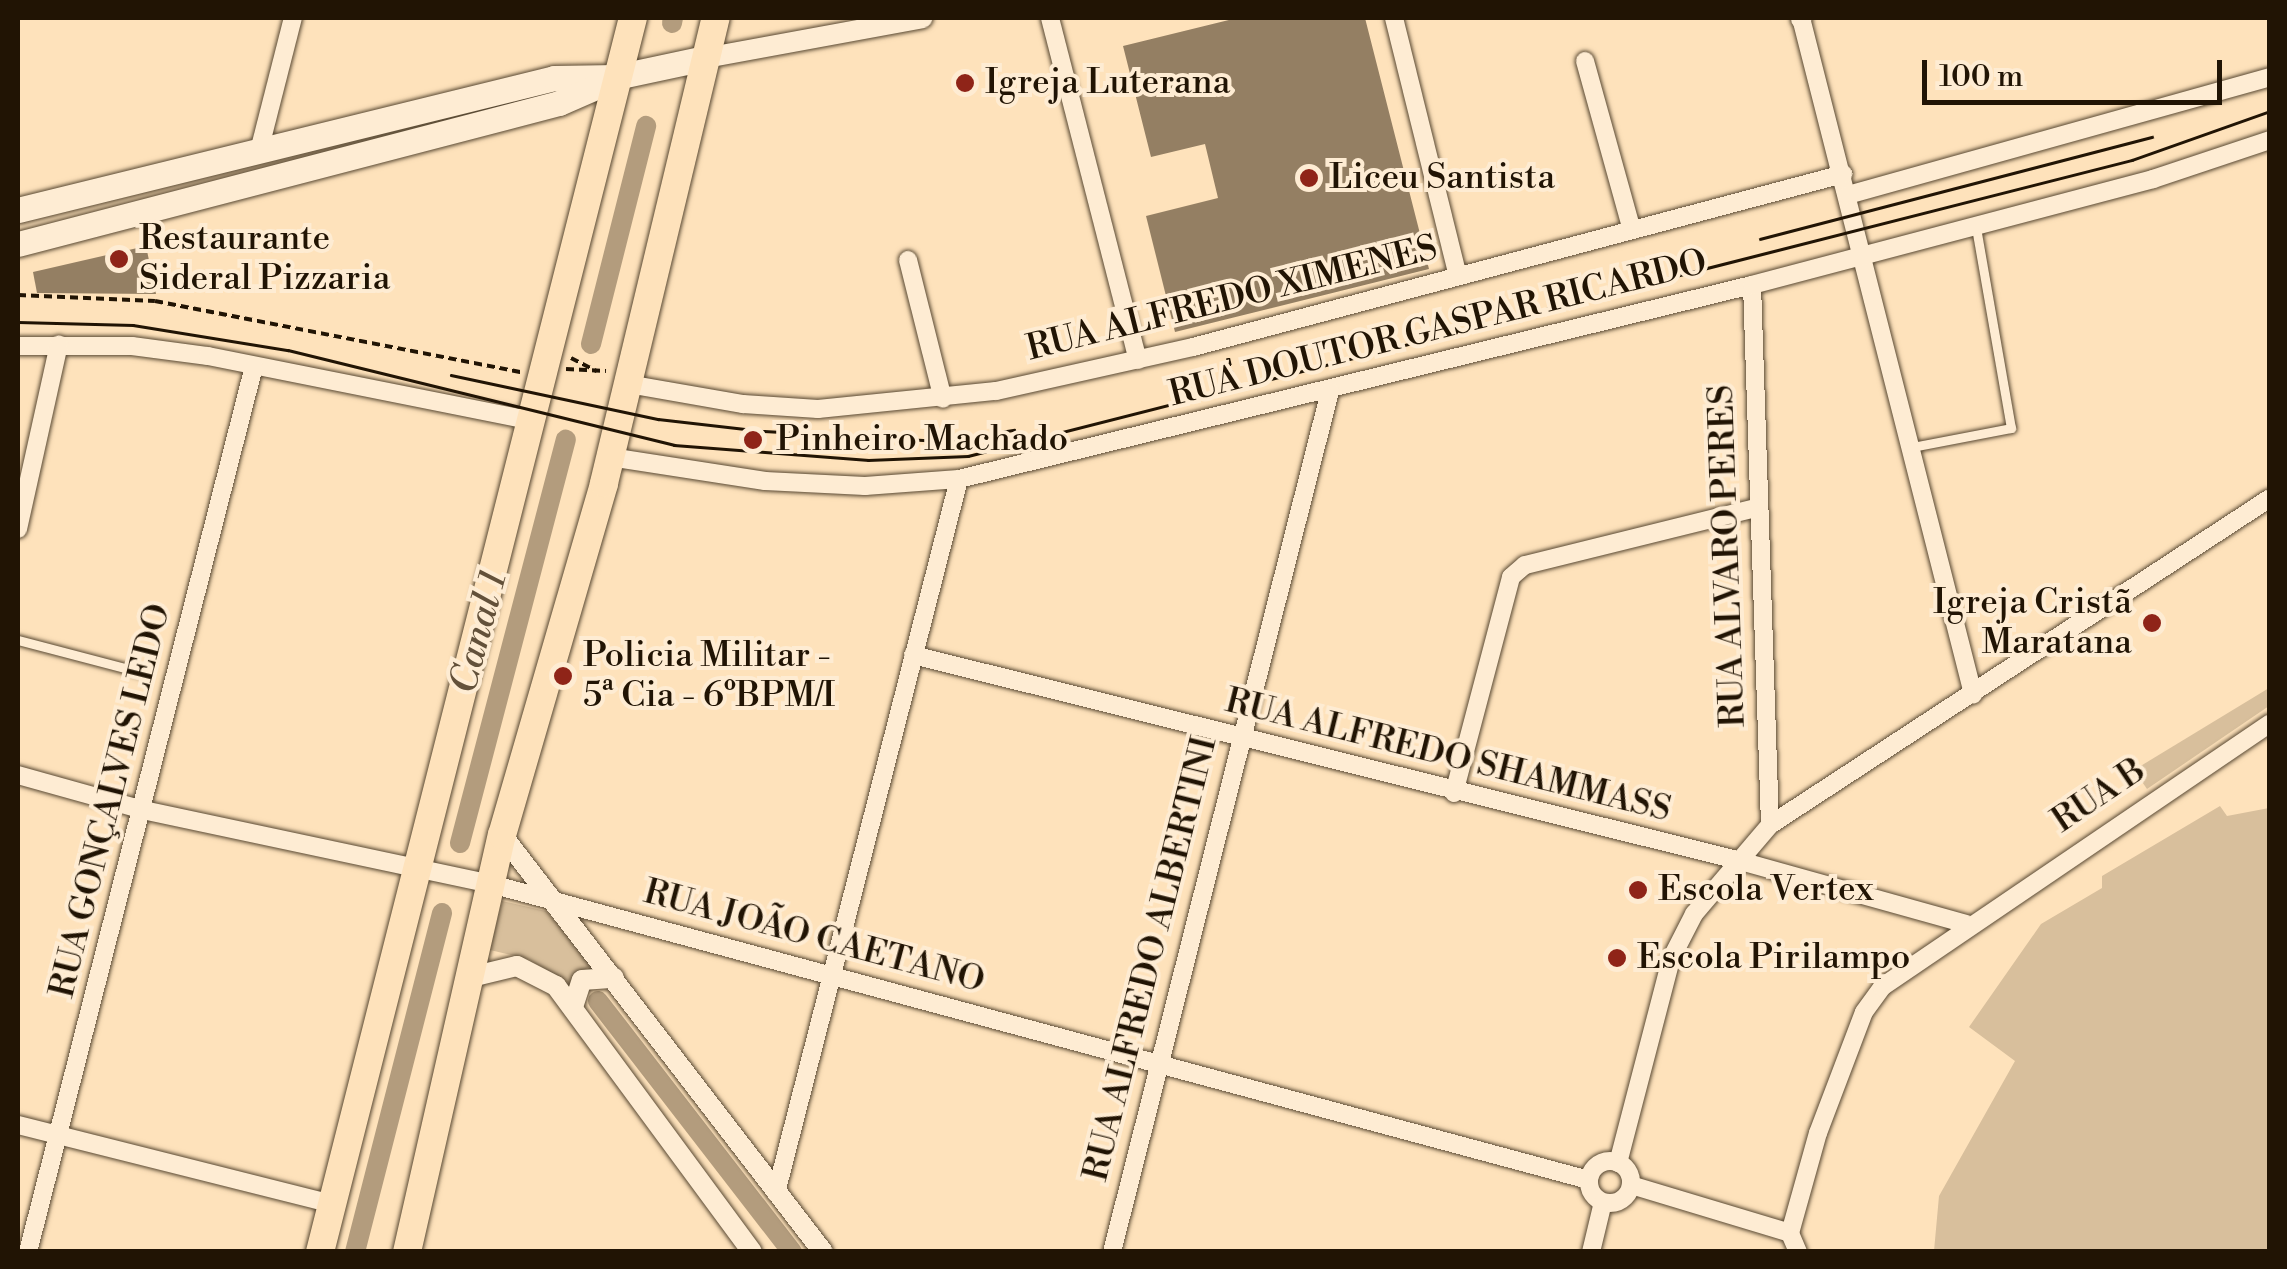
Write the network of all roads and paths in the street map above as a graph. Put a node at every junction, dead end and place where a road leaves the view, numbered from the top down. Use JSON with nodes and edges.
{"nodes":[{"id":1,"x":292,"y":18,"type":"edge"},
{"id":2,"x":633,"y":18,"type":"edge"},
{"id":3,"x":716,"y":18,"type":"edge"},
{"id":4,"x":898,"y":18,"type":"edge"},
{"id":5,"x":922,"y":18,"type":"edge"},
{"id":6,"x":1050,"y":18,"type":"edge"},
{"id":7,"x":1394,"y":18,"type":"edge"},
{"id":8,"x":1801,"y":18,"type":"edge"},
{"id":9,"x":878,"y":24,"type":"junction"},
{"id":10,"x":706,"y":58,"type":"junction"},
{"id":11,"x":1585,"y":61,"type":"dead end"},
{"id":12,"x":616,"y":77,"type":"junction"},
{"id":13,"x":2270,"y":77,"type":"edge"},
{"id":14,"x":2270,"y":140,"type":"edge"},
{"id":15,"x":260,"y":147,"type":"junction"},
{"id":16,"x":1843,"y":174,"type":"junction"},
{"id":17,"x":1848,"y":195,"type":"junction"},
{"id":18,"x":18,"y":210,"type":"edge"},
{"id":19,"x":138,"y":217,"type":"junction"},
{"id":20,"x":1976,"y":226,"type":"junction"},
{"id":21,"x":1632,"y":230,"type":"junction"},
{"id":22,"x":18,"y":244,"type":"edge"},
{"id":23,"x":1864,"y":255,"type":"junction"},
{"id":24,"x":908,"y":260,"type":"dead end"},
{"id":25,"x":1458,"y":276,"type":"junction"},
{"id":26,"x":1752,"y":285,"type":"junction"},
{"id":27,"x":18,"y":295,"type":"edge"},
{"id":28,"x":59,"y":344,"type":"junction"},
{"id":29,"x":18,"y":346,"type":"edge"},
{"id":30,"x":1193,"y":347,"type":"junction"},
{"id":31,"x":1138,"y":360,"type":"junction"},
{"id":32,"x":254,"y":366,"type":"junction"},
{"id":33,"x":559,"y":366,"type":"junction"},
{"id":34,"x":598,"y":372,"type":"junction"},
{"id":35,"x":621,"y":375,"type":"junction"},
{"id":36,"x":1330,"y":392,"type":"junction"},
{"id":37,"x":943,"y":398,"type":"junction"},
{"id":38,"x":1271,"y":406,"type":"junction"},
{"id":39,"x":532,"y":421,"type":"junction"},
{"id":40,"x":1912,"y":448,"type":"junction"},
{"id":41,"x":610,"y":458,"type":"junction"},
{"id":42,"x":958,"y":478,"type":"junction"},
{"id":43,"x":2270,"y":498,"type":"edge"},
{"id":44,"x":1756,"y":508,"type":"junction"},
{"id":45,"x":18,"y":529,"type":"edge"},
{"id":46,"x":18,"y":640,"type":"edge"},
{"id":47,"x":913,"y":655,"type":"junction"},
{"id":48,"x":144,"y":673,"type":"dead end"},
{"id":49,"x":1973,"y":694,"type":"junction"},
{"id":50,"x":2270,"y":723,"type":"edge"},
{"id":51,"x":1239,"y":738,"type":"junction"},
{"id":52,"x":18,"y":776,"type":"edge"},
{"id":53,"x":1454,"y":793,"type":"junction"},
{"id":54,"x":143,"y":810,"type":"junction"},
{"id":55,"x":1770,"y":825,"type":"junction"},
{"id":56,"x":502,"y":835,"type":"junction"},
{"id":57,"x":1737,"y":860,"type":"junction"},
{"id":58,"x":425,"y":868,"type":"junction"},
{"id":59,"x":485,"y":882,"type":"junction"},
{"id":60,"x":560,"y":902,"type":"junction"},
{"id":61,"x":1966,"y":924,"type":"junction"},
{"id":62,"x":830,"y":975,"type":"junction"},
{"id":63,"x":467,"y":978,"type":"junction"},
{"id":64,"x":614,"y":978,"type":"junction"},
{"id":65,"x":573,"y":1007,"type":"junction"},
{"id":66,"x":1158,"y":1064,"type":"junction"},
{"id":67,"x":18,"y":1125,"type":"edge"},
{"id":68,"x":60,"y":1137,"type":"junction"},
{"id":69,"x":1618,"y":1163,"type":"junction"},
{"id":70,"x":1589,"y":1180,"type":"junction"},
{"id":71,"x":1631,"y":1185,"type":"junction"},
{"id":72,"x":776,"y":1193,"type":"junction"},
{"id":73,"x":1603,"y":1202,"type":"junction"},
{"id":74,"x":332,"y":1204,"type":"junction"},
{"id":75,"x":1790,"y":1233,"type":"junction"},
{"id":76,"x":28,"y":1252,"type":"edge"},
{"id":77,"x":320,"y":1252,"type":"edge"},
{"id":78,"x":407,"y":1252,"type":"edge"},
{"id":79,"x":752,"y":1252,"type":"edge"},
{"id":80,"x":823,"y":1252,"type":"edge"},
{"id":81,"x":1112,"y":1252,"type":"edge"},
{"id":82,"x":1591,"y":1252,"type":"edge"},
{"id":83,"x":1798,"y":1252,"type":"edge"}],
"edges":[{"from":1,"to":15,"type":"street"},
{"from":2,"to":12,"type":"main road"},
{"from":3,"to":10,"type":"main road"},
{"from":4,"to":9,"type":"street"},
{"from":5,"to":9,"type":"street"},
{"from":6,"to":31,"type":"street"},
{"from":7,"to":25,"type":"street"},
{"from":8,"to":16,"type":"street"},
{"from":9,"to":10,"type":"street"},
{"from":10,"to":12,"type":"main road"},
{"from":10,"to":35,"type":"main road"},
{"from":11,"to":21,"type":"street"},
{"from":12,"to":15,"type":"main road"},
{"from":12,"to":19,"type":"main road"},
{"from":12,"to":33,"type":"main road"},
{"from":13,"to":17,"type":"street"},
{"from":14,"to":20,"type":"street","name":"RUA DOUTOR GASPAR RICARDO"},
{"from":15,"to":18,"type":"main road"},
{"from":15,"to":19,"type":"main road"},
{"from":16,"to":17,"type":"street"},
{"from":16,"to":21,"type":"street","name":"RUA ALFREDO XIMENES"},
{"from":17,"to":23,"type":"street"},
{"from":19,"to":22,"type":"main road"},
{"from":20,"to":23,"type":"street","name":"RUA DOUTOR GASPAR RICARDO"},
{"from":20,"to":40,"type":"lane"},
{"from":21,"to":25,"type":"street","name":"RUA ALFREDO XIMENES"},
{"from":23,"to":26,"type":"street","name":"RUA DOUTOR GASPAR RICARDO"},
{"from":23,"to":40,"type":"street"},
{"from":24,"to":37,"type":"street"},
{"from":25,"to":30,"type":"street","name":"RUA ALFREDO XIMENES"},
{"from":26,"to":36,"type":"street","name":"RUA DOUTOR GASPAR RICARDO"},
{"from":26,"to":44,"type":"street","name":"RUA ALVARO PERES"},
{"from":27,"to":33,"type":"path"},
{"from":28,"to":29,"type":"street"},
{"from":28,"to":32,"type":"street"},
{"from":28,"to":45,"type":"street"},
{"from":30,"to":31,"type":"street","name":"RUA ALFREDO XIMENES"},
{"from":30,"to":38,"type":"path"},
{"from":31,"to":37,"type":"street","name":"RUA ALFREDO XIMENES"},
{"from":32,"to":39,"type":"street"},
{"from":32,"to":54,"type":"street","name":"RUA GONÇALVES LEDO"},
{"from":33,"to":34,"type":"path"},
{"from":33,"to":34,"type":"path"},
{"from":33,"to":39,"type":"main road"},
{"from":34,"to":35,"type":"path"},
{"from":35,"to":37,"type":"street","name":"RUA ALFREDO XIMENES"},
{"from":35,"to":41,"type":"main road"},
{"from":36,"to":38,"type":"street","name":"RUA DOUTOR GASPAR RICARDO"},
{"from":36,"to":51,"type":"street","name":"RUA ALFREDO ALBERTINI"},
{"from":38,"to":42,"type":"street","name":"RUA DOUTOR GASPAR RICARDO"},
{"from":39,"to":58,"type":"main road"},
{"from":40,"to":49,"type":"street"},
{"from":41,"to":42,"type":"street","name":"RUA DOUTOR GASPAR RICARDO"},
{"from":41,"to":56,"type":"main road"},
{"from":42,"to":47,"type":"street"},
{"from":43,"to":49,"type":"street"},
{"from":44,"to":53,"type":"street"},
{"from":44,"to":55,"type":"street","name":"RUA ALVARO PERES"},
{"from":46,"to":48,"type":"lane"},
{"from":47,"to":51,"type":"street","name":"RUA ALFREDO SHAMMASS"},
{"from":47,"to":62,"type":"street"},
{"from":49,"to":55,"type":"street"},
{"from":50,"to":61,"type":"street","name":"RUA B"},
{"from":51,"to":53,"type":"street","name":"RUA ALFREDO SHAMMASS"},
{"from":51,"to":66,"type":"street","name":"RUA ALFREDO ALBERTINI"},
{"from":52,"to":54,"type":"street","name":"RUA JOÃO CAETANO"},
{"from":53,"to":57,"type":"street","name":"RUA ALFREDO SHAMMASS"},
{"from":54,"to":58,"type":"street","name":"RUA JOÃO CAETANO"},
{"from":54,"to":68,"type":"street","name":"RUA GONÇALVES LEDO"},
{"from":55,"to":57,"type":"street"},
{"from":56,"to":59,"type":"main road"},
{"from":56,"to":60,"type":"street"},
{"from":57,"to":61,"type":"street","name":"RUA ALFREDO SHAMMASS"},
{"from":57,"to":69,"type":"street"},
{"from":58,"to":59,"type":"street","name":"RUA JOÃO CAETANO"},
{"from":58,"to":74,"type":"main road"},
{"from":59,"to":60,"type":"street","name":"RUA JOÃO CAETANO"},
{"from":59,"to":63,"type":"main road"},
{"from":60,"to":62,"type":"street","name":"RUA JOÃO CAETANO"},
{"from":60,"to":64,"type":"street"},
{"from":61,"to":75,"type":"street","name":"RUA B"},
{"from":62,"to":66,"type":"street","name":"RUA JOÃO CAETANO"},
{"from":62,"to":72,"type":"street"},
{"from":63,"to":65,"type":"street"},
{"from":63,"to":78,"type":"main road"},
{"from":64,"to":65,"type":"street"},
{"from":64,"to":72,"type":"street"},
{"from":65,"to":79,"type":"street"},
{"from":66,"to":70,"type":"street","name":"RUA JOÃO CAETANO"},
{"from":66,"to":81,"type":"street","name":"RUA ALFREDO ALBERTINI"},
{"from":67,"to":68,"type":"street"},
{"from":68,"to":74,"type":"street"},
{"from":68,"to":76,"type":"street","name":"RUA GONÇALVES LEDO"},
{"from":69,"to":70,"type":"street"},
{"from":69,"to":71,"type":"street"},
{"from":70,"to":73,"type":"street"},
{"from":71,"to":73,"type":"street"},
{"from":71,"to":75,"type":"street"},
{"from":72,"to":80,"type":"street"},
{"from":73,"to":82,"type":"street"},
{"from":74,"to":77,"type":"main road"},
{"from":75,"to":83,"type":"street"}]}
